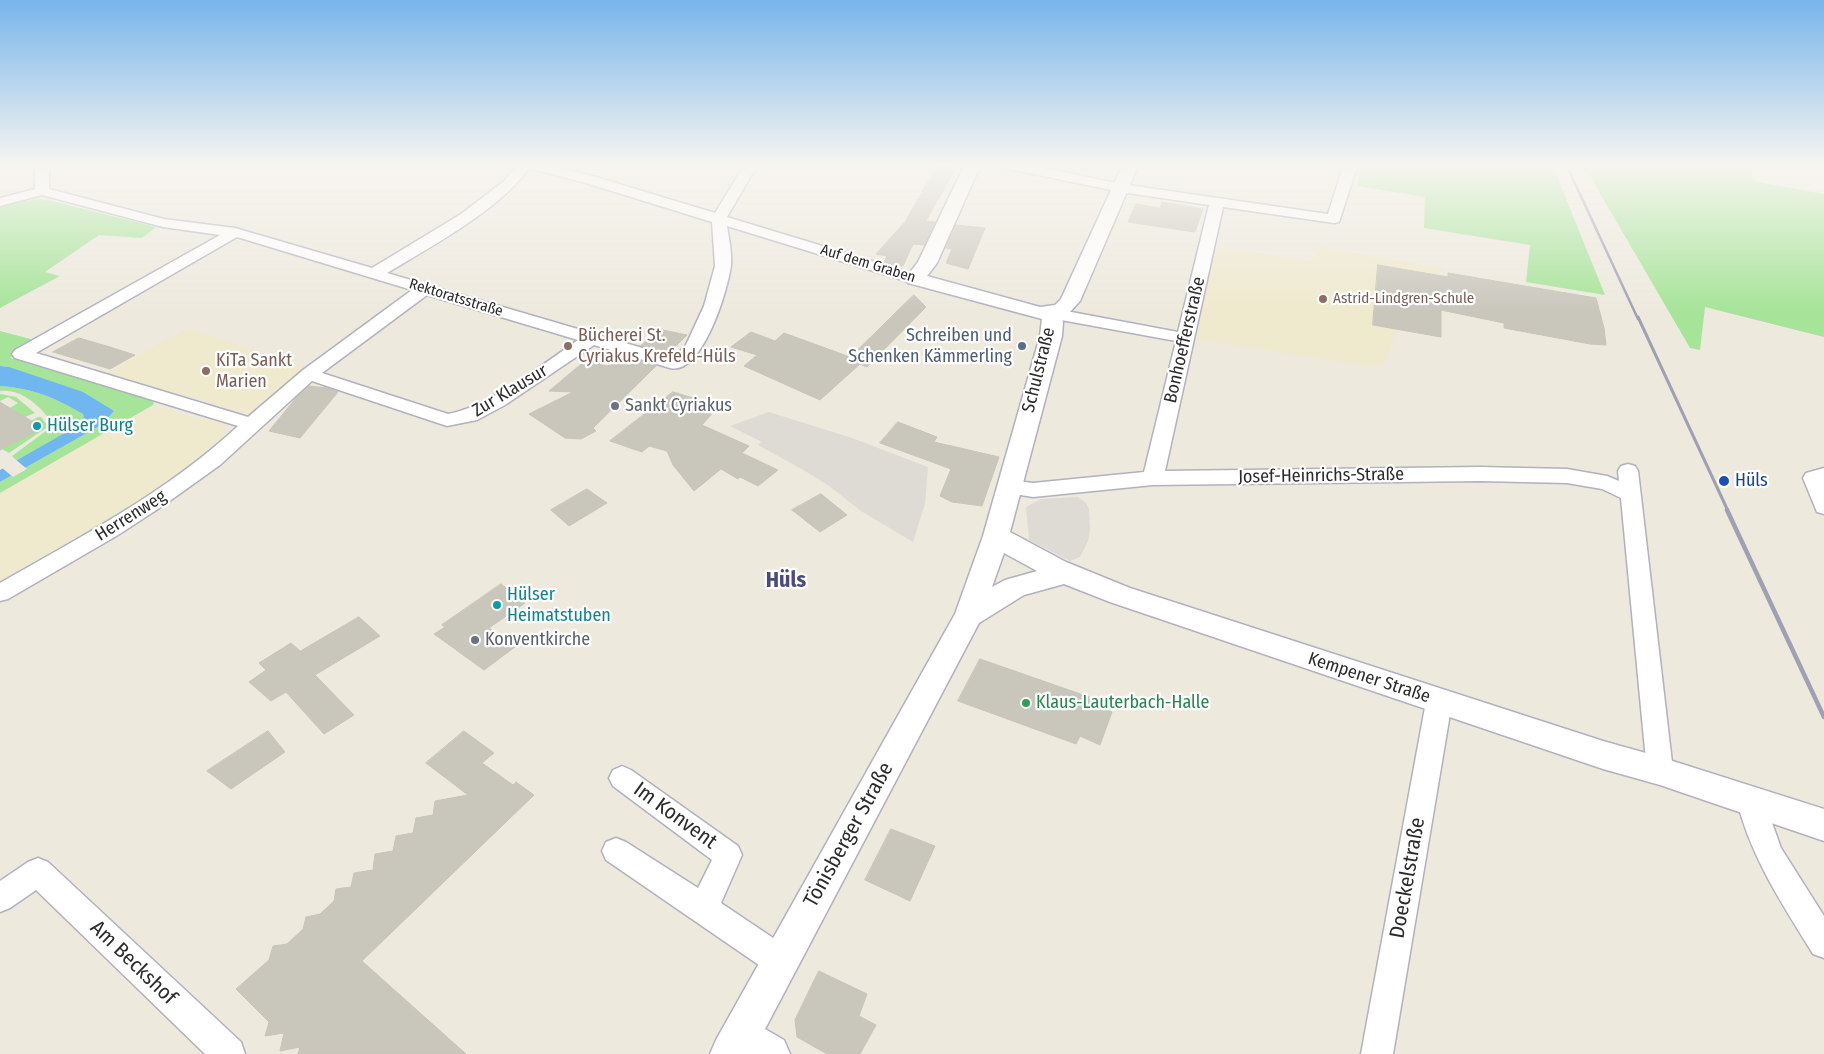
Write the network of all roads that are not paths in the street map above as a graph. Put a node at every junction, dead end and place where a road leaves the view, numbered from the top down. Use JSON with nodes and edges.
{"nodes":[{"id":1,"x":126,"y":213,"type":"edge"},
{"id":2,"x":471,"y":213,"type":"edge"},
{"id":3,"x":694,"y":213,"type":"edge"},
{"id":4,"x":722,"y":213,"type":"edge"},
{"id":5,"x":950,"y":213,"type":"edge"},
{"id":6,"x":1110,"y":213,"type":"edge"},
{"id":7,"x":1214,"y":213,"type":"edge"},
{"id":8,"x":1294,"y":213,"type":"edge"},
{"id":9,"x":1336,"y":213,"type":"edge"},
{"id":10,"x":719,"y":218,"type":"junction"},
{"id":11,"x":235,"y":232,"type":"junction"},
{"id":12,"x":375,"y":273,"type":"junction"},
{"id":13,"x":915,"y":279,"type":"junction"},
{"id":14,"x":424,"y":289,"type":"junction"},
{"id":15,"x":1050,"y":313,"type":"junction"},
{"id":16,"x":1185,"y":338,"type":"junction"},
{"id":17,"x":592,"y":339,"type":"junction"},
{"id":18,"x":309,"y":374,"type":"junction"},
{"id":19,"x":251,"y":424,"type":"junction"},
{"id":20,"x":1628,"y":471,"type":"dead end"},
{"id":21,"x":1824,"y":475,"type":"edge"},
{"id":22,"x":1153,"y":478,"type":"junction"},
{"id":23,"x":1009,"y":487,"type":"junction"},
{"id":24,"x":1631,"y":495,"type":"junction"},
{"id":25,"x":1824,"y":507,"type":"edge"},
{"id":26,"x":996,"y":536,"type":"junction"},
{"id":27,"x":1063,"y":574,"type":"junction"},
{"id":28,"x":0,"y":593,"type":"edge"},
{"id":29,"x":969,"y":616,"type":"junction"},
{"id":30,"x":1440,"y":702,"type":"junction"},
{"id":31,"x":1660,"y":771,"type":"junction"},
{"id":32,"x":622,"y":778,"type":"dead end"},
{"id":33,"x":1751,"y":801,"type":"junction"},
{"id":34,"x":1824,"y":825,"type":"edge"},
{"id":35,"x":616,"y":851,"type":"dead end"},
{"id":36,"x":0,"y":898,"type":"edge"},
{"id":37,"x":704,"y":908,"type":"junction"},
{"id":38,"x":1824,"y":943,"type":"edge"},
{"id":39,"x":780,"y":961,"type":"junction"},
{"id":40,"x":747,"y":1048,"type":"edge"},
{"id":41,"x":229,"y":1054,"type":"edge"},
{"id":42,"x":1377,"y":1054,"type":"edge"}],
"edges":[{"from":1,"to":11,"type":"street","name":"Rektoratsstraße"},
{"from":2,"to":12,"type":"street"},
{"from":3,"to":10,"type":"street","name":"Auf dem Graben"},
{"from":4,"to":10,"type":"street"},
{"from":5,"to":13,"type":"street"},
{"from":6,"to":15,"type":"street","name":"Schulstraße"},
{"from":7,"to":16,"type":"street","name":"Bonhoefferstraße"},
{"from":8,"to":9,"type":"street"},
{"from":10,"to":13,"type":"street","name":"Auf dem Graben"},
{"from":10,"to":17,"type":"street","name":"Rektoratsstraße"},
{"from":11,"to":12,"type":"street","name":"Rektoratsstraße"},
{"from":11,"to":19,"type":"street"},
{"from":12,"to":14,"type":"street","name":"Rektoratsstraße"},
{"from":13,"to":15,"type":"street","name":"Auf dem Graben"},
{"from":14,"to":17,"type":"street","name":"Rektoratsstraße"},
{"from":14,"to":18,"type":"street","name":"Herrenweg"},
{"from":15,"to":16,"type":"street","name":"Auf dem Graben"},
{"from":15,"to":23,"type":"street","name":"Schulstraße"},
{"from":16,"to":22,"type":"street","name":"Bonhoefferstraße"},
{"from":17,"to":18,"type":"street","name":"Zur Klausur"},
{"from":18,"to":19,"type":"street","name":"Herrenweg"},
{"from":19,"to":28,"type":"street","name":"Herrenweg"},
{"from":20,"to":24,"type":"street"},
{"from":21,"to":25,"type":"street"},
{"from":22,"to":23,"type":"street","name":"Josef-Heinrichs-Straße"},
{"from":22,"to":24,"type":"street","name":"Josef-Heinrichs-Straße"},
{"from":23,"to":26,"type":"street","name":"Schulstraße"},
{"from":24,"to":31,"type":"street"},
{"from":26,"to":27,"type":"street","name":"Kempener Straße"},
{"from":26,"to":29,"type":"street","name":"Tönisberger Straße"},
{"from":27,"to":29,"type":"street","name":"Tönisberger Straße"},
{"from":27,"to":30,"type":"street","name":"Kempener Straße"},
{"from":29,"to":39,"type":"street","name":"Tönisberger Straße"},
{"from":30,"to":31,"type":"street","name":"Kempener Straße"},
{"from":30,"to":42,"type":"street","name":"Doeckelstraße"},
{"from":31,"to":33,"type":"street","name":"Kempener Straße"},
{"from":32,"to":37,"type":"street","name":"Im Konvent"},
{"from":33,"to":34,"type":"street","name":"Kempener Straße"},
{"from":33,"to":38,"type":"street"},
{"from":35,"to":37,"type":"street"},
{"from":36,"to":41,"type":"street","name":"Am Beckshof"},
{"from":37,"to":39,"type":"street"},
{"from":39,"to":40,"type":"street","name":"Tönisberger Straße"}]}
